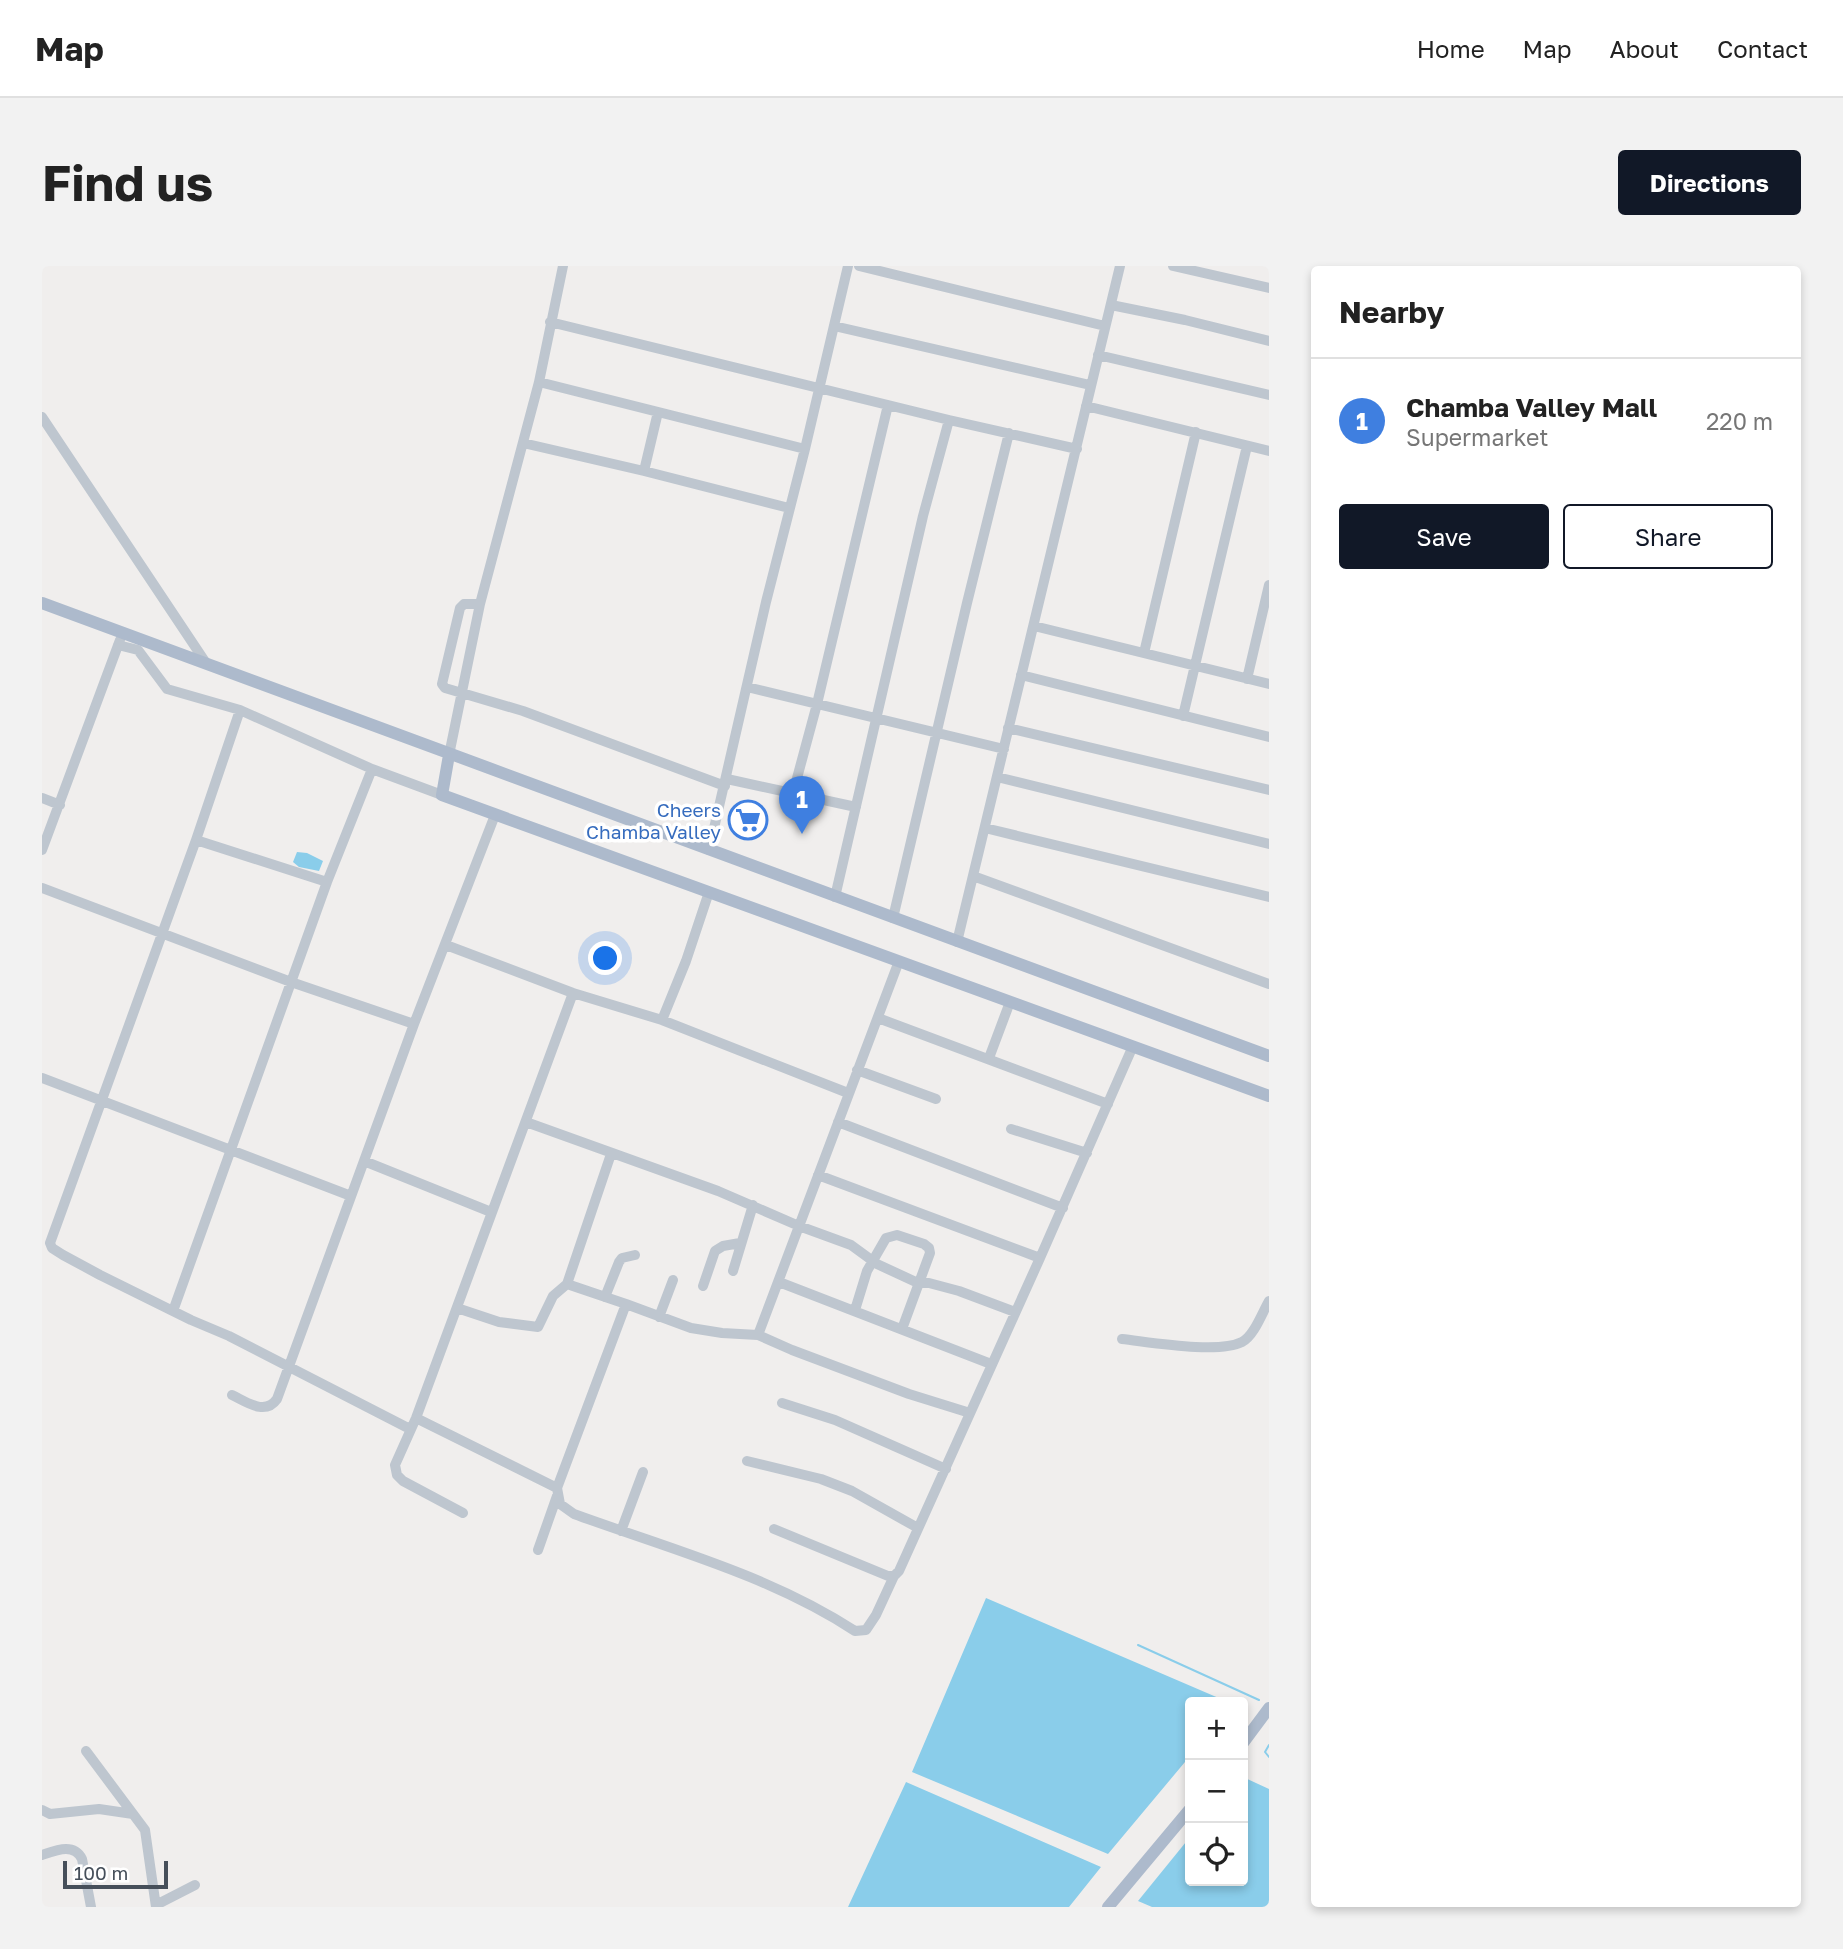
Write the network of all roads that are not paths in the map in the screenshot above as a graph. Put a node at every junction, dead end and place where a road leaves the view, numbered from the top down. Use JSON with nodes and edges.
{"nodes":[{"id":1,"x":563,"y":266,"type":"edge"},
{"id":2,"x":848,"y":266,"type":"edge"},
{"id":3,"x":859,"y":266,"type":"edge"},
{"id":4,"x":1120,"y":266,"type":"edge"},
{"id":5,"x":1173,"y":266,"type":"edge"},
{"id":6,"x":1269,"y":288,"type":"edge"},
{"id":7,"x":1111,"y":305,"type":"junction"},
{"id":8,"x":550,"y":322,"type":"junction"},
{"id":9,"x":834,"y":326,"type":"junction"},
{"id":10,"x":1105,"y":326,"type":"junction"},
{"id":11,"x":1269,"y":341,"type":"edge"},
{"id":12,"x":1098,"y":355,"type":"junction"},
{"id":13,"x":539,"y":382,"type":"junction"},
{"id":14,"x":1090,"y":385,"type":"junction"},
{"id":15,"x":819,"y":388,"type":"junction"},
{"id":16,"x":1269,"y":395,"type":"edge"},
{"id":17,"x":888,"y":405,"type":"junction"},
{"id":18,"x":1086,"y":406,"type":"junction"},
{"id":19,"x":658,"y":412,"type":"junction"},
{"id":20,"x":42,"y":417,"type":"edge"},
{"id":21,"x":949,"y":420,"type":"junction"},
{"id":22,"x":1196,"y":432,"type":"junction"},
{"id":23,"x":1009,"y":433,"type":"junction"},
{"id":24,"x":523,"y":443,"type":"junction"},
{"id":25,"x":1247,"y":446,"type":"junction"},
{"id":26,"x":805,"y":449,"type":"junction"},
{"id":27,"x":1077,"y":449,"type":"junction"},
{"id":28,"x":1269,"y":452,"type":"edge"},
{"id":29,"x":643,"y":471,"type":"junction"},
{"id":30,"x":789,"y":508,"type":"junction"},
{"id":31,"x":1269,"y":585,"type":"edge"},
{"id":32,"x":42,"y":603,"type":"edge"},
{"id":33,"x":480,"y":604,"type":"junction"},
{"id":34,"x":1034,"y":626,"type":"junction"},
{"id":35,"x":120,"y":639,"type":"junction"},
{"id":36,"x":1144,"y":653,"type":"junction"},
{"id":37,"x":206,"y":664,"type":"junction"},
{"id":38,"x":1196,"y":666,"type":"junction"},
{"id":39,"x":1021,"y":675,"type":"junction"},
{"id":40,"x":1247,"y":679,"type":"junction"},
{"id":41,"x":1269,"y":684,"type":"edge"},
{"id":42,"x":747,"y":687,"type":"junction"},
{"id":43,"x":462,"y":693,"type":"junction"},
{"id":44,"x":817,"y":704,"type":"junction"},
{"id":45,"x":240,"y":710,"type":"junction"},
{"id":46,"x":1183,"y":716,"type":"junction"},
{"id":47,"x":878,"y":717,"type":"junction"},
{"id":48,"x":1008,"y":728,"type":"junction"},
{"id":49,"x":938,"y":734,"type":"junction"},
{"id":50,"x":1269,"y":737,"type":"edge"},
{"id":51,"x":1004,"y":749,"type":"junction"},
{"id":52,"x":449,"y":755,"type":"junction"},
{"id":53,"x":372,"y":769,"type":"junction"},
{"id":54,"x":998,"y":777,"type":"junction"},
{"id":55,"x":726,"y":783,"type":"junction"},
{"id":56,"x":1269,"y":790,"type":"edge"},
{"id":57,"x":793,"y":793,"type":"junction"},
{"id":58,"x":442,"y":795,"type":"junction"},
{"id":59,"x":42,"y":798,"type":"edge"},
{"id":60,"x":60,"y":805,"type":"junction"},
{"id":61,"x":856,"y":807,"type":"junction"},
{"id":62,"x":495,"y":815,"type":"junction"},
{"id":63,"x":985,"y":828,"type":"junction"},
{"id":64,"x":195,"y":840,"type":"junction"},
{"id":65,"x":1269,"y":844,"type":"edge"},
{"id":66,"x":42,"y":850,"type":"edge"},
{"id":67,"x":709,"y":850,"type":"junction"},
{"id":68,"x":973,"y":876,"type":"junction"},
{"id":69,"x":327,"y":882,"type":"junction"},
{"id":70,"x":42,"y":888,"type":"edge"},
{"id":71,"x":709,"y":892,"type":"junction"},
{"id":72,"x":835,"y":897,"type":"junction"},
{"id":73,"x":1269,"y":897,"type":"edge"},
{"id":74,"x":894,"y":918,"type":"junction"},
{"id":75,"x":162,"y":933,"type":"junction"},
{"id":76,"x":957,"y":942,"type":"junction"},
{"id":77,"x":446,"y":944,"type":"junction"},
{"id":78,"x":899,"y":961,"type":"junction"},
{"id":79,"x":291,"y":982,"type":"junction"},
{"id":80,"x":1269,"y":984,"type":"edge"},
{"id":81,"x":573,"y":993,"type":"junction"},
{"id":82,"x":1010,"y":1002,"type":"junction"},
{"id":83,"x":878,"y":1018,"type":"junction"},
{"id":84,"x":662,"y":1020,"type":"junction"},
{"id":85,"x":414,"y":1024,"type":"junction"},
{"id":86,"x":1133,"y":1046,"type":"junction"},
{"id":87,"x":1269,"y":1056,"type":"edge"},
{"id":88,"x":989,"y":1058,"type":"junction"},
{"id":89,"x":857,"y":1070,"type":"junction"},
{"id":90,"x":42,"y":1078,"type":"edge"},
{"id":91,"x":848,"y":1093,"type":"junction"},
{"id":92,"x":1269,"y":1096,"type":"edge"},
{"id":93,"x":936,"y":1099,"type":"dead end"},
{"id":94,"x":100,"y":1101,"type":"junction"},
{"id":95,"x":1108,"y":1104,"type":"junction"},
{"id":96,"x":526,"y":1122,"type":"junction"},
{"id":97,"x":838,"y":1122,"type":"junction"},
{"id":98,"x":1011,"y":1129,"type":"dead end"},
{"id":99,"x":229,"y":1149,"type":"junction"},
{"id":100,"x":1087,"y":1153,"type":"junction"},
{"id":101,"x":611,"y":1154,"type":"junction"},
{"id":102,"x":364,"y":1161,"type":"junction"},
{"id":103,"x":818,"y":1175,"type":"junction"},
{"id":104,"x":351,"y":1196,"type":"junction"},
{"id":105,"x":753,"y":1205,"type":"junction"},
{"id":106,"x":1063,"y":1208,"type":"junction"},
{"id":107,"x":491,"y":1212,"type":"junction"},
{"id":108,"x":799,"y":1226,"type":"junction"},
{"id":109,"x":740,"y":1243,"type":"junction"},
{"id":110,"x":635,"y":1255,"type":"dead end"},
{"id":111,"x":1041,"y":1258,"type":"junction"},
{"id":112,"x":872,"y":1261,"type":"junction"},
{"id":113,"x":733,"y":1270,"type":"dead end"},
{"id":114,"x":673,"y":1280,"type":"dead end"},
{"id":115,"x":779,"y":1282,"type":"junction"},
{"id":116,"x":918,"y":1283,"type":"junction"},
{"id":117,"x":567,"y":1284,"type":"junction"},
{"id":118,"x":703,"y":1286,"type":"dead end"},
{"id":119,"x":606,"y":1297,"type":"junction"},
{"id":120,"x":1269,"y":1301,"type":"edge"},
{"id":121,"x":626,"y":1304,"type":"junction"},
{"id":122,"x":457,"y":1308,"type":"junction"},
{"id":123,"x":855,"y":1310,"type":"junction"},
{"id":124,"x":173,"y":1311,"type":"junction"},
{"id":125,"x":1015,"y":1312,"type":"junction"},
{"id":126,"x":659,"y":1317,"type":"junction"},
{"id":127,"x":902,"y":1329,"type":"junction"},
{"id":128,"x":758,"y":1335,"type":"junction"},
{"id":129,"x":1122,"y":1339,"type":"dead end"},
{"id":130,"x":991,"y":1364,"type":"junction"},
{"id":131,"x":289,"y":1367,"type":"junction"},
{"id":132,"x":232,"y":1395,"type":"dead end"},
{"id":133,"x":782,"y":1404,"type":"dead end"},
{"id":134,"x":970,"y":1413,"type":"junction"},
{"id":135,"x":416,"y":1418,"type":"junction"},
{"id":136,"x":410,"y":1429,"type":"junction"},
{"id":137,"x":747,"y":1461,"type":"dead end"},
{"id":138,"x":946,"y":1469,"type":"junction"},
{"id":139,"x":643,"y":1472,"type":"dead end"},
{"id":140,"x":557,"y":1492,"type":"junction"},
{"id":141,"x":463,"y":1513,"type":"dead end"},
{"id":142,"x":918,"y":1528,"type":"junction"},
{"id":143,"x":774,"y":1529,"type":"dead end"},
{"id":144,"x":621,"y":1531,"type":"junction"},
{"id":145,"x":538,"y":1550,"type":"dead end"},
{"id":146,"x":894,"y":1576,"type":"junction"},
{"id":147,"x":1268,"y":1712,"type":"edge"},
{"id":148,"x":1248,"y":1737,"type":"edge"},
{"id":149,"x":86,"y":1751,"type":"dead end"},
{"id":150,"x":42,"y":1810,"type":"edge"},
{"id":151,"x":132,"y":1814,"type":"junction"},
{"id":152,"x":1185,"y":1815,"type":"edge"},
{"id":153,"x":42,"y":1856,"type":"edge"},
{"id":154,"x":195,"y":1885,"type":"dead end"},
{"id":155,"x":156,"y":1906,"type":"edge"},
{"id":156,"x":91,"y":1907,"type":"edge"},
{"id":157,"x":1108,"y":1907,"type":"edge"}],
"edges":[{"from":1,"to":8,"type":"street"},
{"from":2,"to":9,"type":"street"},
{"from":3,"to":10,"type":"street"},
{"from":4,"to":7,"type":"street"},
{"from":5,"to":6,"type":"street"},
{"from":7,"to":10,"type":"street"},
{"from":7,"to":11,"type":"street"},
{"from":8,"to":13,"type":"street"},
{"from":8,"to":15,"type":"street"},
{"from":9,"to":14,"type":"street"},
{"from":9,"to":15,"type":"street"},
{"from":10,"to":12,"type":"street"},
{"from":12,"to":14,"type":"street"},
{"from":12,"to":16,"type":"street"},
{"from":13,"to":19,"type":"street"},
{"from":13,"to":24,"type":"street"},
{"from":14,"to":18,"type":"street"},
{"from":15,"to":17,"type":"street"},
{"from":15,"to":26,"type":"street"},
{"from":17,"to":21,"type":"street"},
{"from":17,"to":44,"type":"street"},
{"from":18,"to":22,"type":"street"},
{"from":18,"to":27,"type":"street"},
{"from":19,"to":26,"type":"street"},
{"from":19,"to":29,"type":"street"},
{"from":20,"to":37,"type":"street"},
{"from":21,"to":23,"type":"street"},
{"from":21,"to":47,"type":"street"},
{"from":22,"to":25,"type":"street"},
{"from":22,"to":36,"type":"street"},
{"from":23,"to":27,"type":"street"},
{"from":23,"to":49,"type":"street"},
{"from":24,"to":29,"type":"street"},
{"from":24,"to":33,"type":"street"},
{"from":25,"to":28,"type":"street"},
{"from":25,"to":38,"type":"street"},
{"from":26,"to":30,"type":"street"},
{"from":27,"to":34,"type":"street"},
{"from":29,"to":30,"type":"street"},
{"from":30,"to":42,"type":"street"},
{"from":31,"to":40,"type":"street"},
{"from":32,"to":35,"type":"main road"},
{"from":33,"to":43,"type":"street"},
{"from":33,"to":43,"type":"street"},
{"from":34,"to":36,"type":"street"},
{"from":34,"to":39,"type":"street"},
{"from":35,"to":37,"type":"main road"},
{"from":35,"to":45,"type":"street"},
{"from":35,"to":60,"type":"street"},
{"from":36,"to":38,"type":"street"},
{"from":37,"to":52,"type":"main road"},
{"from":38,"to":40,"type":"street"},
{"from":38,"to":46,"type":"street"},
{"from":39,"to":46,"type":"street"},
{"from":39,"to":48,"type":"street"},
{"from":40,"to":41,"type":"street"},
{"from":42,"to":44,"type":"street"},
{"from":42,"to":55,"type":"street"},
{"from":43,"to":52,"type":"street"},
{"from":43,"to":55,"type":"street"},
{"from":44,"to":47,"type":"street"},
{"from":44,"to":57,"type":"street"},
{"from":45,"to":53,"type":"street"},
{"from":45,"to":64,"type":"street"},
{"from":46,"to":50,"type":"street"},
{"from":47,"to":49,"type":"street"},
{"from":47,"to":61,"type":"street"},
{"from":48,"to":51,"type":"street"},
{"from":48,"to":56,"type":"street"},
{"from":49,"to":51,"type":"street"},
{"from":49,"to":74,"type":"street"},
{"from":51,"to":54,"type":"street"},
{"from":52,"to":58,"type":"main road"},
{"from":52,"to":67,"type":"main road"},
{"from":53,"to":58,"type":"street"},
{"from":53,"to":69,"type":"street"},
{"from":54,"to":63,"type":"street"},
{"from":54,"to":65,"type":"street"},
{"from":55,"to":57,"type":"street"},
{"from":55,"to":67,"type":"street"},
{"from":57,"to":61,"type":"street"},
{"from":58,"to":62,"type":"main road"},
{"from":59,"to":60,"type":"street"},
{"from":60,"to":66,"type":"street"},
{"from":61,"to":72,"type":"street"},
{"from":62,"to":71,"type":"main road"},
{"from":62,"to":77,"type":"street"},
{"from":63,"to":68,"type":"street"},
{"from":63,"to":73,"type":"street"},
{"from":64,"to":69,"type":"street"},
{"from":64,"to":75,"type":"street"},
{"from":67,"to":72,"type":"main road"},
{"from":68,"to":76,"type":"street"},
{"from":68,"to":80,"type":"street"},
{"from":69,"to":79,"type":"street"},
{"from":70,"to":75,"type":"street"},
{"from":71,"to":78,"type":"main road"},
{"from":71,"to":84,"type":"street"},
{"from":72,"to":74,"type":"main road"},
{"from":74,"to":76,"type":"main road"},
{"from":75,"to":79,"type":"street"},
{"from":75,"to":94,"type":"street"},
{"from":76,"to":87,"type":"main road"},
{"from":77,"to":81,"type":"street"},
{"from":77,"to":85,"type":"street"},
{"from":78,"to":82,"type":"main road"},
{"from":78,"to":83,"type":"street"},
{"from":79,"to":85,"type":"street"},
{"from":79,"to":99,"type":"street"},
{"from":81,"to":84,"type":"street"},
{"from":81,"to":96,"type":"street"},
{"from":82,"to":86,"type":"main road"},
{"from":82,"to":88,"type":"street"},
{"from":83,"to":88,"type":"street"},
{"from":83,"to":89,"type":"street"},
{"from":84,"to":91,"type":"street"},
{"from":85,"to":102,"type":"street"},
{"from":86,"to":92,"type":"main road"},
{"from":86,"to":95,"type":"street"},
{"from":88,"to":95,"type":"street"},
{"from":89,"to":91,"type":"street"},
{"from":89,"to":93,"type":"street"},
{"from":90,"to":94,"type":"street"},
{"from":91,"to":97,"type":"street"},
{"from":94,"to":99,"type":"street"},
{"from":94,"to":124,"type":"street"},
{"from":95,"to":100,"type":"street"},
{"from":96,"to":101,"type":"street"},
{"from":96,"to":107,"type":"street"},
{"from":97,"to":103,"type":"street"},
{"from":97,"to":106,"type":"street"},
{"from":98,"to":100,"type":"street"},
{"from":99,"to":104,"type":"street"},
{"from":99,"to":124,"type":"street"},
{"from":100,"to":106,"type":"street"},
{"from":101,"to":105,"type":"street"},
{"from":101,"to":117,"type":"street"},
{"from":102,"to":104,"type":"street"},
{"from":102,"to":107,"type":"street"},
{"from":103,"to":108,"type":"street"},
{"from":103,"to":111,"type":"street"},
{"from":104,"to":131,"type":"street"},
{"from":105,"to":108,"type":"street"},
{"from":105,"to":109,"type":"street"},
{"from":106,"to":111,"type":"street"},
{"from":107,"to":122,"type":"street"},
{"from":108,"to":112,"type":"street"},
{"from":108,"to":115,"type":"street"},
{"from":109,"to":113,"type":"street"},
{"from":109,"to":118,"type":"street"},
{"from":110,"to":119,"type":"street"},
{"from":111,"to":125,"type":"street"},
{"from":112,"to":116,"type":"street"},
{"from":112,"to":116,"type":"street"},
{"from":112,"to":123,"type":"street"},
{"from":114,"to":126,"type":"street"},
{"from":115,"to":123,"type":"street"},
{"from":115,"to":128,"type":"street"},
{"from":116,"to":125,"type":"street"},
{"from":116,"to":127,"type":"street"},
{"from":117,"to":119,"type":"street"},
{"from":117,"to":122,"type":"street"},
{"from":119,"to":121,"type":"street"},
{"from":120,"to":129,"type":"street"},
{"from":121,"to":126,"type":"street"},
{"from":121,"to":140,"type":"street"},
{"from":122,"to":135,"type":"street"},
{"from":123,"to":127,"type":"street"},
{"from":124,"to":131,"type":"street"},
{"from":125,"to":130,"type":"street"},
{"from":126,"to":128,"type":"street"},
{"from":127,"to":130,"type":"street"},
{"from":128,"to":134,"type":"street"},
{"from":130,"to":134,"type":"street"},
{"from":131,"to":132,"type":"street"},
{"from":131,"to":136,"type":"street"},
{"from":133,"to":138,"type":"street"},
{"from":134,"to":138,"type":"street"},
{"from":135,"to":136,"type":"street"},
{"from":135,"to":140,"type":"street"},
{"from":136,"to":141,"type":"street"},
{"from":137,"to":142,"type":"street"},
{"from":138,"to":142,"type":"street"},
{"from":139,"to":144,"type":"street"},
{"from":140,"to":144,"type":"street"},
{"from":140,"to":145,"type":"street"},
{"from":142,"to":146,"type":"street"},
{"from":143,"to":146,"type":"street"},
{"from":144,"to":146,"type":"street"},
{"from":147,"to":148,"type":"main road"},
{"from":149,"to":151,"type":"street"},
{"from":150,"to":151,"type":"street"},
{"from":151,"to":155,"type":"street"},
{"from":152,"to":157,"type":"main road"},
{"from":153,"to":156,"type":"street"},
{"from":154,"to":155,"type":"street"}]}
